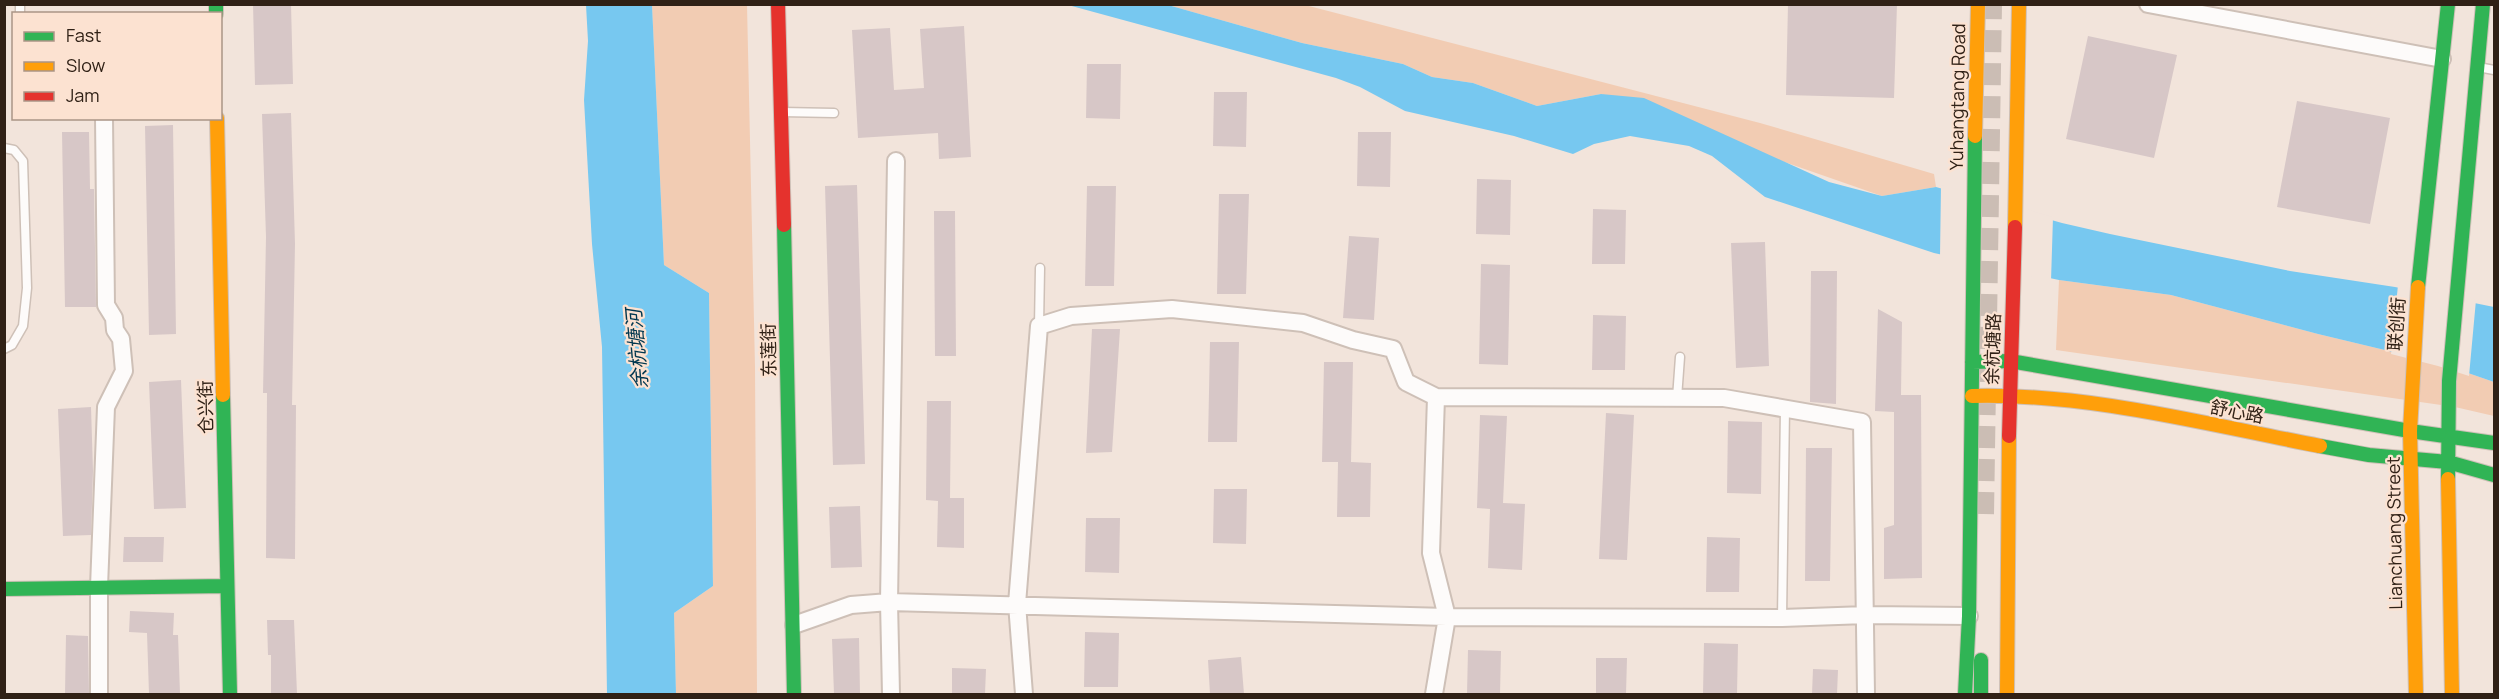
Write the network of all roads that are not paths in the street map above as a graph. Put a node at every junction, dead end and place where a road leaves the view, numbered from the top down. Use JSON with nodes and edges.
{"nodes":[{"id":1,"x":778,"y":4,"type":"edge"},
{"id":2,"x":1978,"y":4,"type":"edge"},
{"id":3,"x":2019,"y":4,"type":"edge"},
{"id":4,"x":2148,"y":4,"type":"edge"},
{"id":5,"x":2448,"y":4,"type":"edge"},
{"id":6,"x":2483,"y":4,"type":"edge"},
{"id":7,"x":2442,"y":59,"type":"junction"},
{"id":8,"x":2477,"y":66,"type":"junction"},
{"id":9,"x":2494,"y":70,"type":"edge"},
{"id":10,"x":782,"y":111,"type":"junction"},
{"id":11,"x":834,"y":114,"type":"dead end"},
{"id":12,"x":104,"y":120,"type":"edge"},
{"id":13,"x":217,"y":120,"type":"edge"},
{"id":14,"x":4,"y":148,"type":"edge"},
{"id":15,"x":896,"y":161,"type":"dead end"},
{"id":16,"x":1974,"y":190,"type":"joint"},
{"id":17,"x":1040,"y":268,"type":"dead end"},
{"id":18,"x":1039,"y":326,"type":"junction"},
{"id":19,"x":4,"y":349,"type":"edge"},
{"id":20,"x":1680,"y":357,"type":"dead end"},
{"id":21,"x":2010,"y":361,"type":"junction"},
{"id":22,"x":1972,"y":362,"type":"junction"},
{"id":23,"x":2412,"y":370,"type":"joint"},
{"id":24,"x":2010,"y":395,"type":"junction"},
{"id":25,"x":1972,"y":396,"type":"junction"},
{"id":26,"x":1436,"y":397,"type":"junction"},
{"id":27,"x":1677,"y":399,"type":"junction"},
{"id":28,"x":1785,"y":408,"type":"junction"},
{"id":29,"x":2410,"y":431,"type":"junction"},
{"id":30,"x":2447,"y":435,"type":"junction"},
{"id":31,"x":2494,"y":443,"type":"edge"},
{"id":32,"x":2411,"y":460,"type":"junction"},
{"id":33,"x":2448,"y":462,"type":"junction"},
{"id":34,"x":2494,"y":475,"type":"edge"},
{"id":35,"x":227,"y":586,"type":"junction"},
{"id":36,"x":99,"y":587,"type":"junction"},
{"id":37,"x":4,"y":589,"type":"edge"},
{"id":38,"x":889,"y":602,"type":"junction"},
{"id":39,"x":1017,"y":604,"type":"junction"},
{"id":40,"x":1866,"y":615,"type":"junction"},
{"id":41,"x":1969,"y":616,"type":"junction"},
{"id":42,"x":1448,"y":617,"type":"junction"},
{"id":43,"x":1782,"y":618,"type":"junction"},
{"id":44,"x":794,"y":625,"type":"junction"},
{"id":45,"x":99,"y":694,"type":"edge"},
{"id":46,"x":230,"y":694,"type":"edge"},
{"id":47,"x":794,"y":694,"type":"edge"},
{"id":48,"x":891,"y":694,"type":"edge"},
{"id":49,"x":1024,"y":694,"type":"edge"},
{"id":50,"x":1434,"y":694,"type":"edge"},
{"id":51,"x":1866,"y":694,"type":"edge"},
{"id":52,"x":1965,"y":694,"type":"edge"},
{"id":53,"x":1981,"y":694,"type":"edge"},
{"id":54,"x":1994,"y":694,"type":"edge"},
{"id":55,"x":2007,"y":694,"type":"edge"},
{"id":56,"x":2416,"y":694,"type":"edge"},
{"id":57,"x":2452,"y":694,"type":"edge"}],
"edges":[{"from":1,"to":10,"type":"street","name":"东莲街"},
{"from":2,"to":16,"type":"street","name":"Yuhangtang Road"},
{"from":3,"to":21,"type":"street","name":"余杭塘路"},
{"from":4,"to":7,"type":"street"},
{"from":5,"to":7,"type":"street"},
{"from":6,"to":8,"type":"street"},
{"from":7,"to":23,"type":"street","name":"联创街"},
{"from":8,"to":9,"type":"lane"},
{"from":8,"to":30,"type":"street"},
{"from":10,"to":11,"type":"lane"},
{"from":10,"to":44,"type":"street","name":"东莲街"},
{"from":12,"to":36,"type":"street"},
{"from":13,"to":35,"type":"street","name":"仓兴街"},
{"from":14,"to":19,"type":"lane"},
{"from":15,"to":38,"type":"street"},
{"from":16,"to":22,"type":"street","name":"余杭塘路"},
{"from":17,"to":18,"type":"lane"},
{"from":18,"to":26,"type":"street"},
{"from":18,"to":39,"type":"street"},
{"from":20,"to":27,"type":"lane"},
{"from":21,"to":22,"type":"street","name":"舒心路"},
{"from":21,"to":24,"type":"street","name":"余杭塘路"},
{"from":21,"to":29,"type":"street","name":"舒心路"},
{"from":22,"to":25,"type":"street","name":"余杭塘路"},
{"from":23,"to":29,"type":"street","name":"Lianchuang Street"},
{"from":24,"to":25,"type":"street","name":"舒心路"},
{"from":24,"to":32,"type":"street","name":"舒心路"},
{"from":24,"to":55,"type":"street","name":"余杭塘路"},
{"from":25,"to":41,"type":"street","name":"余杭塘路"},
{"from":26,"to":27,"type":"street"},
{"from":26,"to":42,"type":"street"},
{"from":27,"to":28,"type":"street"},
{"from":28,"to":40,"type":"street"},
{"from":28,"to":43,"type":"lane"},
{"from":29,"to":30,"type":"street","name":"舒心路"},
{"from":29,"to":32,"type":"street","name":"Lianchuang Street"},
{"from":30,"to":31,"type":"street","name":"舒心路"},
{"from":30,"to":33,"type":"street"},
{"from":32,"to":33,"type":"street","name":"舒心路"},
{"from":32,"to":56,"type":"street","name":"Lianchuang Street"},
{"from":33,"to":34,"type":"street","name":"舒心路"},
{"from":33,"to":57,"type":"street"},
{"from":35,"to":36,"type":"street"},
{"from":35,"to":46,"type":"street","name":"仓兴街"},
{"from":36,"to":37,"type":"street"},
{"from":36,"to":45,"type":"street"},
{"from":38,"to":39,"type":"street"},
{"from":38,"to":44,"type":"street"},
{"from":38,"to":48,"type":"street"},
{"from":39,"to":42,"type":"street"},
{"from":39,"to":49,"type":"street"},
{"from":40,"to":41,"type":"street"},
{"from":40,"to":43,"type":"street"},
{"from":40,"to":51,"type":"street"},
{"from":41,"to":52,"type":"street","name":"余杭塘路"},
{"from":42,"to":43,"type":"street"},
{"from":42,"to":50,"type":"street"},
{"from":44,"to":47,"type":"street","name":"东莲街"},
{"from":53,"to":54,"type":"street"}]}
